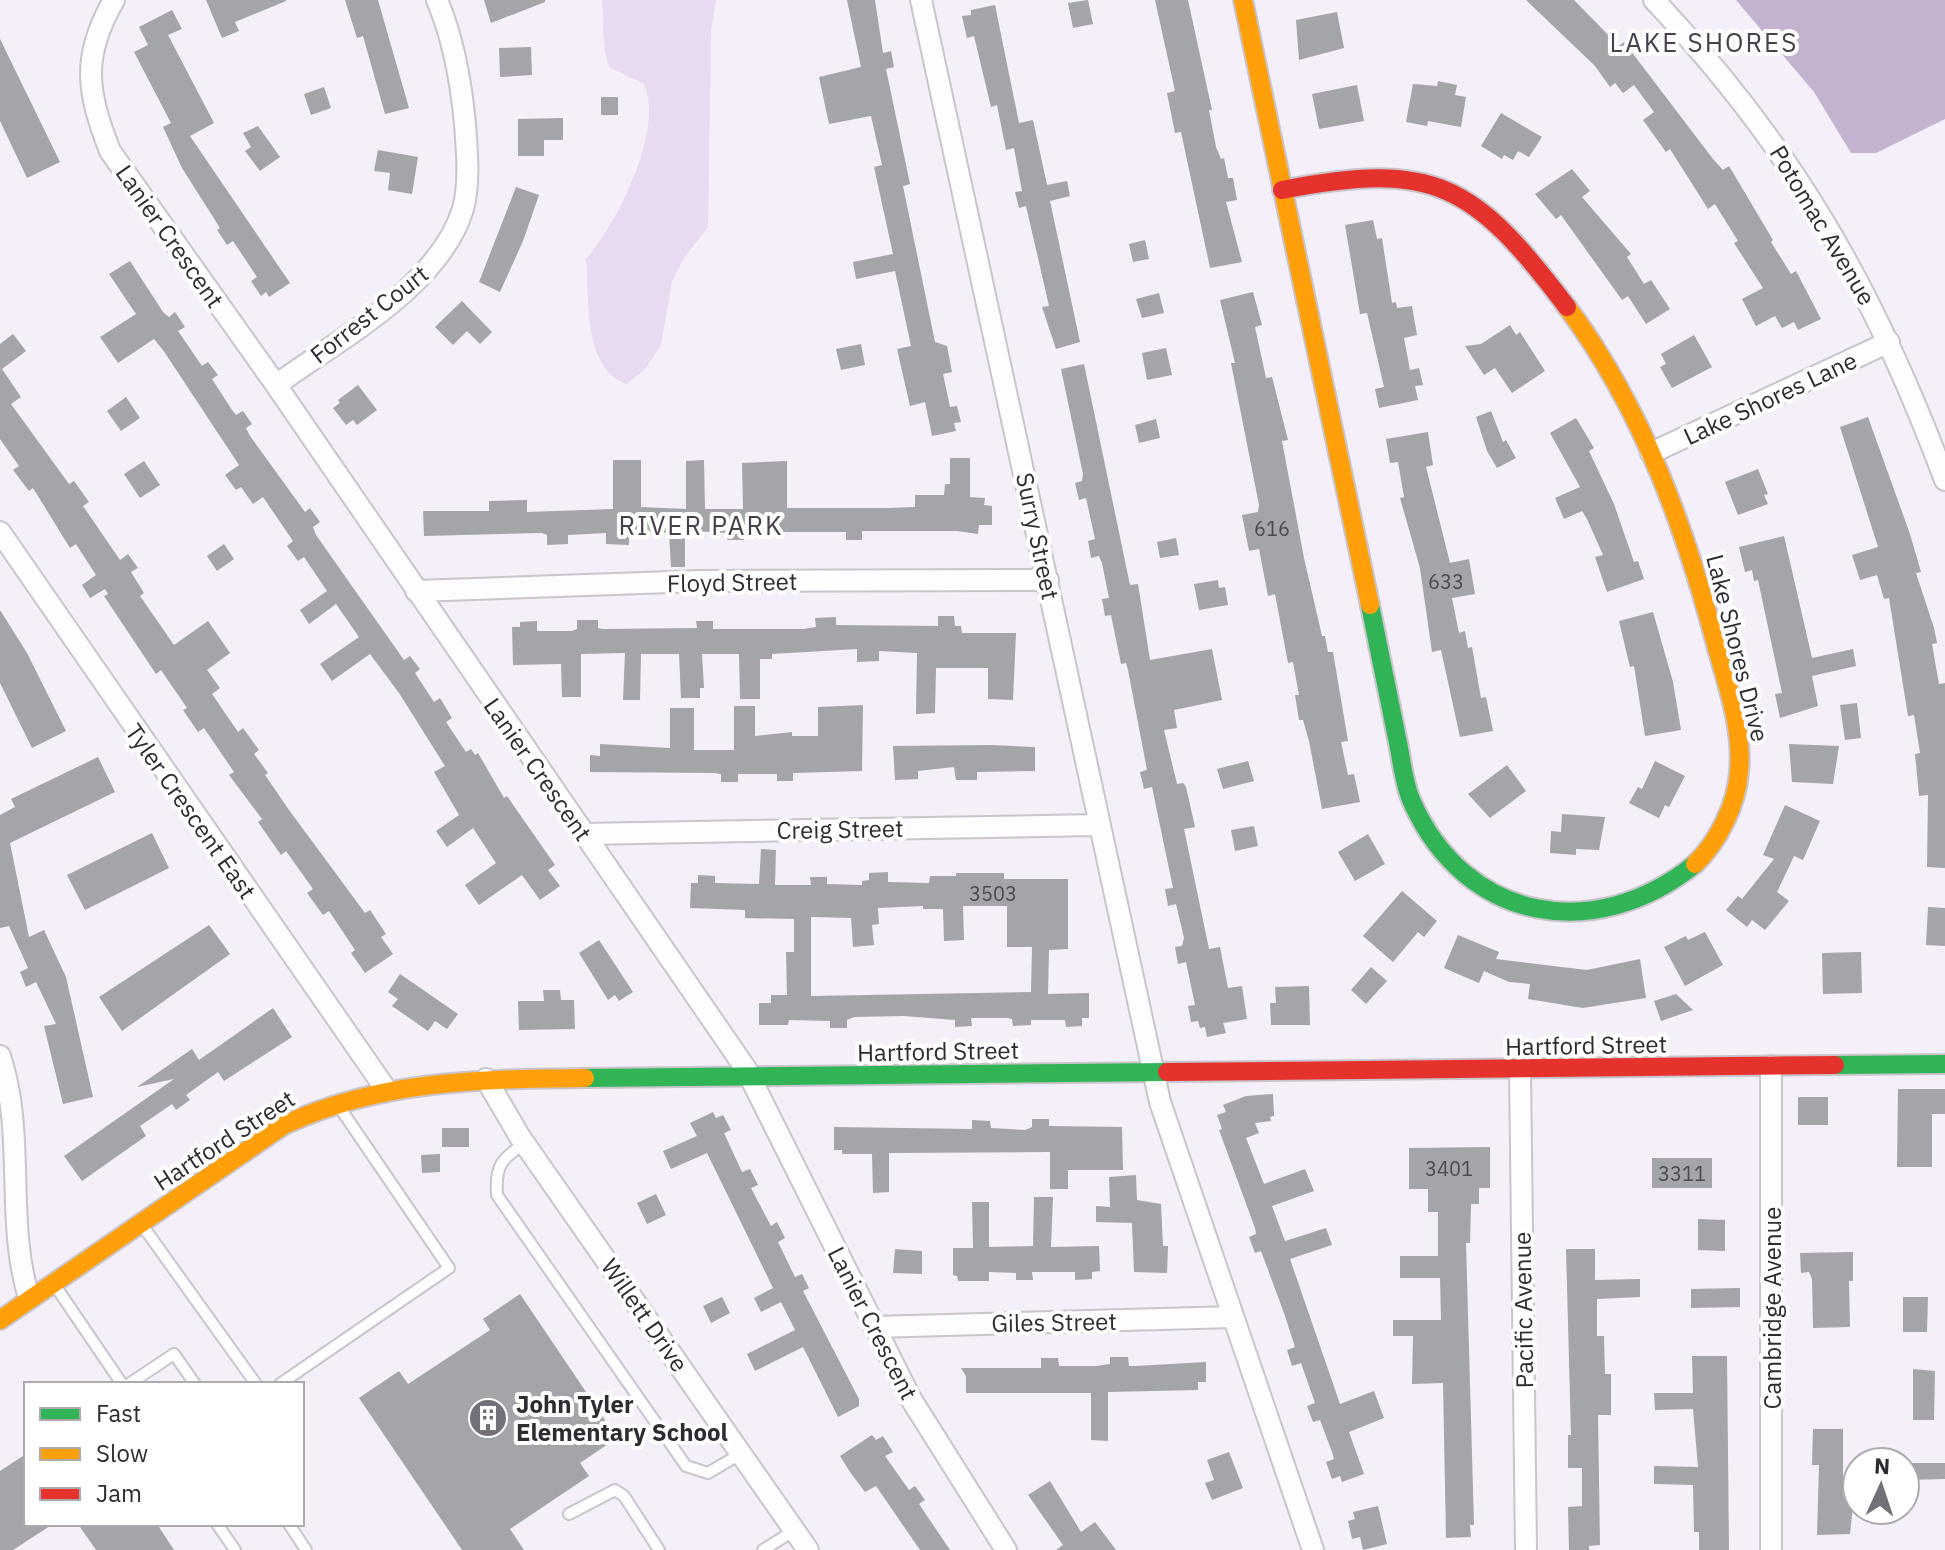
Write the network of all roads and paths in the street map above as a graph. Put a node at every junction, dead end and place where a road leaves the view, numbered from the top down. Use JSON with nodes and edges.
{"nodes":[{"id":1,"x":114,"y":0,"type":"edge"},
{"id":2,"x":437,"y":0,"type":"edge"},
{"id":3,"x":921,"y":0,"type":"edge"},
{"id":4,"x":1243,"y":0,"type":"edge"},
{"id":5,"x":1654,"y":0,"type":"edge"},
{"id":6,"x":1282,"y":190,"type":"junction"},
{"id":7,"x":1889,"y":342,"type":"junction"},
{"id":8,"x":276,"y":385,"type":"junction"},
{"id":9,"x":1651,"y":453,"type":"junction"},
{"id":10,"x":1945,"y":480,"type":"edge"},
{"id":11,"x":0,"y":532,"type":"edge"},
{"id":12,"x":1048,"y":580,"type":"junction"},
{"id":13,"x":416,"y":591,"type":"junction"},
{"id":14,"x":1097,"y":825,"type":"junction"},
{"id":15,"x":583,"y":834,"type":"junction"},
{"id":16,"x":0,"y":1056,"type":"edge"},
{"id":17,"x":1945,"y":1064,"type":"edge"},
{"id":18,"x":1771,"y":1066,"type":"junction"},
{"id":19,"x":1520,"y":1070,"type":"junction"},
{"id":20,"x":1154,"y":1073,"type":"junction"},
{"id":21,"x":750,"y":1078,"type":"junction"},
{"id":22,"x":486,"y":1079,"type":"junction"},
{"id":23,"x":385,"y":1088,"type":"junction"},
{"id":24,"x":335,"y":1101,"type":"junction"},
{"id":25,"x":525,"y":1143,"type":"junction"},
{"id":26,"x":141,"y":1223,"type":"junction"},
{"id":27,"x":53,"y":1283,"type":"junction"},
{"id":28,"x":29,"y":1298,"type":"junction"},
{"id":29,"x":1233,"y":1317,"type":"junction"},
{"id":30,"x":0,"y":1320,"type":"edge"},
{"id":31,"x":874,"y":1327,"type":"junction"},
{"id":32,"x":121,"y":1382,"type":"edge"},
{"id":33,"x":132,"y":1382,"type":"edge"},
{"id":34,"x":194,"y":1382,"type":"edge"},
{"id":35,"x":255,"y":1382,"type":"edge"},
{"id":36,"x":283,"y":1382,"type":"edge"},
{"id":37,"x":742,"y":1453,"type":"junction"},
{"id":38,"x":569,"y":1514,"type":"dead end"},
{"id":39,"x":218,"y":1526,"type":"edge"},
{"id":40,"x":290,"y":1526,"type":"edge"},
{"id":41,"x":795,"y":1530,"type":"junction"},
{"id":42,"x":235,"y":1550,"type":"edge"},
{"id":43,"x":306,"y":1550,"type":"edge"},
{"id":44,"x":659,"y":1550,"type":"edge"},
{"id":45,"x":763,"y":1550,"type":"edge"},
{"id":46,"x":808,"y":1550,"type":"edge"},
{"id":47,"x":1006,"y":1550,"type":"edge"},
{"id":48,"x":1313,"y":1550,"type":"edge"},
{"id":49,"x":1526,"y":1550,"type":"edge"},
{"id":50,"x":1771,"y":1550,"type":"edge"}],
"edges":[{"from":1,"to":8,"type":"street","name":"Lanier Crescent"},
{"from":2,"to":8,"type":"street","name":"Forrest Court"},
{"from":3,"to":12,"type":"street","name":"Surry Street"},
{"from":4,"to":6,"type":"street","name":"Lake Shores Drive"},
{"from":5,"to":7,"type":"street","name":"Potomac Avenue"},
{"from":6,"to":9,"type":"street","name":"Lake Shores Drive"},
{"from":6,"to":9,"type":"street","name":"Lake Shores Drive"},
{"from":7,"to":9,"type":"street","name":"Lake Shores Lane"},
{"from":7,"to":10,"type":"street","name":"Potomac Avenue"},
{"from":8,"to":13,"type":"street","name":"Lanier Crescent"},
{"from":11,"to":23,"type":"street","name":"Tyler Crescent East"},
{"from":12,"to":13,"type":"street","name":"Floyd Street"},
{"from":12,"to":14,"type":"street","name":"Surry Street"},
{"from":13,"to":15,"type":"street","name":"Lanier Crescent"},
{"from":14,"to":15,"type":"street","name":"Creig Street"},
{"from":14,"to":20,"type":"street","name":"Surry Street"},
{"from":15,"to":21,"type":"street","name":"Lanier Crescent"},
{"from":16,"to":28,"type":"street"},
{"from":17,"to":18,"type":"street","name":"Hartford Street"},
{"from":18,"to":19,"type":"street","name":"Hartford Street"},
{"from":18,"to":50,"type":"street","name":"Cambridge Avenue"},
{"from":19,"to":20,"type":"street","name":"Hartford Street"},
{"from":19,"to":49,"type":"street","name":"Pacific Avenue"},
{"from":20,"to":21,"type":"street","name":"Hartford Street"},
{"from":20,"to":29,"type":"street"},
{"from":21,"to":22,"type":"street","name":"Hartford Street"},
{"from":21,"to":31,"type":"street","name":"Lanier Crescent"},
{"from":22,"to":23,"type":"street","name":"Hartford Street"},
{"from":22,"to":25,"type":"street","name":"Willett Drive"},
{"from":23,"to":24,"type":"street","name":"Hartford Street"},
{"from":24,"to":26,"type":"street","name":"Hartford Street"},
{"from":24,"to":36,"type":"lane"},
{"from":25,"to":37,"type":"street","name":"Willett Drive"},
{"from":25,"to":37,"type":"lane"},
{"from":26,"to":27,"type":"street","name":"Hartford Street"},
{"from":26,"to":35,"type":"lane"},
{"from":27,"to":28,"type":"street","name":"Hartford Street"},
{"from":27,"to":32,"type":"lane"},
{"from":28,"to":30,"type":"street","name":"Hartford Street"},
{"from":29,"to":31,"type":"street","name":"Giles Street"},
{"from":29,"to":48,"type":"street"},
{"from":31,"to":47,"type":"street","name":"Lanier Crescent"},
{"from":33,"to":34,"type":"lane"},
{"from":37,"to":41,"type":"street","name":"Willett Drive"},
{"from":38,"to":44,"type":"lane"},
{"from":39,"to":42,"type":"lane"},
{"from":40,"to":43,"type":"lane"},
{"from":41,"to":45,"type":"lane"},
{"from":41,"to":46,"type":"street","name":"Willett Drive"}]}
